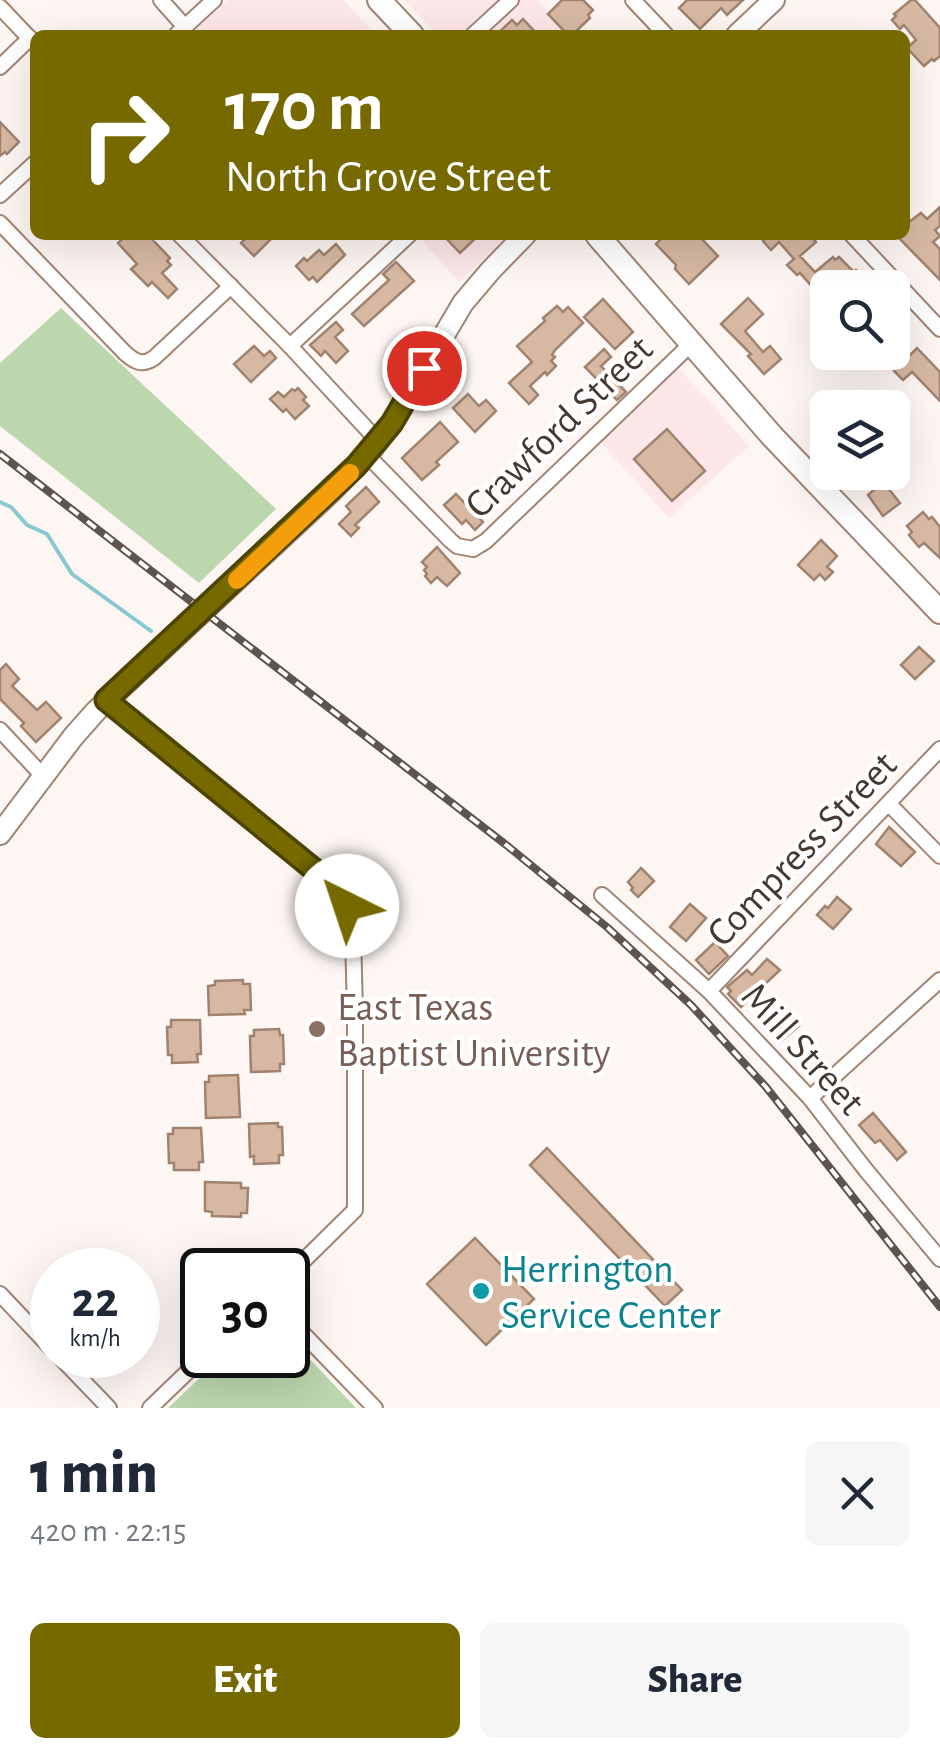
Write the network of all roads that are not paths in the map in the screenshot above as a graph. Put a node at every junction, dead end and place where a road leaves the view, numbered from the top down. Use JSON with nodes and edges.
{"nodes":[{"id":1,"x":161,"y":0,"type":"edge"},
{"id":2,"x":214,"y":0,"type":"edge"},
{"id":3,"x":379,"y":0,"type":"edge"},
{"id":4,"x":511,"y":0,"type":"edge"},
{"id":5,"x":633,"y":0,"type":"edge"},
{"id":6,"x":774,"y":0,"type":"edge"},
{"id":7,"x":0,"y":7,"type":"edge"},
{"id":8,"x":180,"y":30,"type":"edge"},
{"id":9,"x":182,"y":30,"type":"edge"},
{"id":10,"x":407,"y":30,"type":"edge"},
{"id":11,"x":479,"y":30,"type":"edge"},
{"id":12,"x":661,"y":30,"type":"edge"},
{"id":13,"x":742,"y":30,"type":"edge"},
{"id":14,"x":30,"y":39,"type":"edge"},
{"id":15,"x":30,"y":43,"type":"edge"},
{"id":16,"x":0,"y":67,"type":"edge"},
{"id":17,"x":30,"y":168,"type":"edge"},
{"id":18,"x":0,"y":195,"type":"edge"},
{"id":19,"x":0,"y":223,"type":"edge"},
{"id":20,"x":185,"y":240,"type":"edge"},
{"id":21,"x":404,"y":240,"type":"edge"},
{"id":22,"x":520,"y":240,"type":"edge"},
{"id":23,"x":601,"y":240,"type":"edge"},
{"id":24,"x":857,"y":240,"type":"edge"},
{"id":25,"x":231,"y":286,"type":"junction"},
{"id":26,"x":940,"y":329,"type":"edge"},
{"id":27,"x":692,"y":344,"type":"junction"},
{"id":28,"x":290,"y":346,"type":"junction"},
{"id":29,"x":372,"y":448,"type":"junction"},
{"id":30,"x":940,"y":612,"type":"edge"},
{"id":31,"x":106,"y":700,"type":"junction"},
{"id":32,"x":0,"y":730,"type":"edge"},
{"id":33,"x":940,"y":750,"type":"edge"},
{"id":34,"x":44,"y":776,"type":"junction"},
{"id":35,"x":889,"y":804,"type":"junction"},
{"id":36,"x":0,"y":834,"type":"edge"},
{"id":37,"x":940,"y":856,"type":"edge"},
{"id":38,"x":602,"y":895,"type":"dead end"},
{"id":39,"x":940,"y":980,"type":"edge"},
{"id":40,"x":709,"y":991,"type":"junction"},
{"id":41,"x":810,"y":1098,"type":"junction"},
{"id":42,"x":310,"y":1254,"type":"edge"},
{"id":43,"x":940,"y":1259,"type":"edge"},
{"id":44,"x":0,"y":1294,"type":"edge"},
{"id":45,"x":30,"y":1326,"type":"edge"},
{"id":46,"x":310,"y":1341,"type":"edge"},
{"id":47,"x":80,"y":1378,"type":"edge"},
{"id":48,"x":181,"y":1378,"type":"edge"},
{"id":49,"x":109,"y":1408,"type":"edge"},
{"id":50,"x":150,"y":1408,"type":"edge"},
{"id":51,"x":375,"y":1408,"type":"edge"}],
"edges":[{"from":1,"to":8,"type":"street"},
{"from":2,"to":9,"type":"street"},
{"from":3,"to":10,"type":"highway"},
{"from":4,"to":11,"type":"street"},
{"from":5,"to":12,"type":"street"},
{"from":6,"to":13,"type":"main road"},
{"from":7,"to":14,"type":"street"},
{"from":15,"to":16,"type":"street"},
{"from":17,"to":18,"type":"street"},
{"from":19,"to":25,"type":"street"},
{"from":20,"to":25,"type":"street"},
{"from":21,"to":28,"type":"street"},
{"from":22,"to":29,"type":"main road"},
{"from":23,"to":27,"type":"highway"},
{"from":24,"to":26,"type":"street"},
{"from":25,"to":28,"type":"street"},
{"from":27,"to":29,"type":"street","name":"Crawford Street"},
{"from":27,"to":30,"type":"highway"},
{"from":28,"to":29,"type":"street"},
{"from":29,"to":31,"type":"main road"},
{"from":31,"to":34,"type":"main road"},
{"from":31,"to":42,"type":"street"},
{"from":32,"to":34,"type":"street"},
{"from":33,"to":35,"type":"street","name":"Compress Street"},
{"from":34,"to":36,"type":"main road"},
{"from":35,"to":37,"type":"street"},
{"from":35,"to":40,"type":"street","name":"Compress Street"},
{"from":38,"to":40,"type":"street","name":"Mill Street"},
{"from":39,"to":41,"type":"street"},
{"from":40,"to":41,"type":"street","name":"Mill Street"},
{"from":41,"to":43,"type":"street","name":"Mill Street"},
{"from":44,"to":45,"type":"street"},
{"from":46,"to":51,"type":"street"},
{"from":47,"to":49,"type":"street"},
{"from":48,"to":50,"type":"street"}]}
